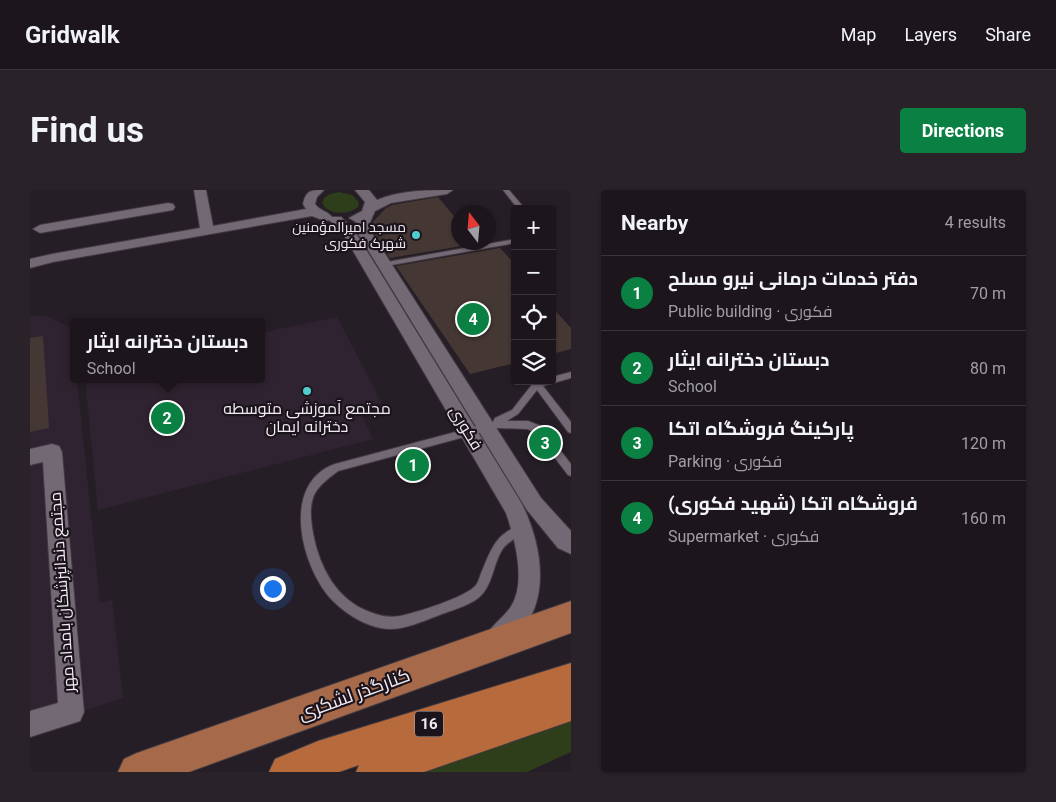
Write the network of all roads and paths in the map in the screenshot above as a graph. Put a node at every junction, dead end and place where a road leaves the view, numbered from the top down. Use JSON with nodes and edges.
{"nodes":[{"id":1,"x":200,"y":190,"type":"edge"},
{"id":2,"x":361,"y":190,"type":"edge"},
{"id":3,"x":448,"y":190,"type":"edge"},
{"id":4,"x":506,"y":190,"type":"edge"},
{"id":5,"x":314,"y":200,"type":"edge"},
{"id":6,"x":519,"y":205,"type":"edge"},
{"id":7,"x":168,"y":207,"type":"dead end"},
{"id":8,"x":369,"y":211,"type":"junction"},
{"id":9,"x":114,"y":216,"type":"junction"},
{"id":10,"x":336,"y":220,"type":"junction"},
{"id":11,"x":205,"y":226,"type":"junction"},
{"id":12,"x":40,"y":229,"type":"dead end"},
{"id":13,"x":120,"y":241,"type":"junction"},
{"id":14,"x":511,"y":242,"type":"edge"},
{"id":15,"x":30,"y":253,"type":"edge"},
{"id":16,"x":392,"y":263,"type":"dead end"},
{"id":17,"x":30,"y":264,"type":"edge"},
{"id":18,"x":570,"y":376,"type":"edge"},
{"id":19,"x":556,"y":379,"type":"edge"},
{"id":20,"x":536,"y":385,"type":"edge"},
{"id":21,"x":538,"y":385,"type":"edge"},
{"id":22,"x":483,"y":427,"type":"junction"},
{"id":23,"x":571,"y":429,"type":"edge"},
{"id":24,"x":30,"y":457,"type":"edge"},
{"id":25,"x":571,"y":472,"type":"edge"},
{"id":26,"x":522,"y":528,"type":"junction"},
{"id":27,"x":571,"y":544,"type":"edge"},
{"id":28,"x":571,"y":617,"type":"edge"},
{"id":29,"x":490,"y":646,"type":"junction"},
{"id":30,"x":571,"y":680,"type":"edge"},
{"id":31,"x":571,"y":703,"type":"edge"},
{"id":32,"x":30,"y":724,"type":"edge"},
{"id":33,"x":138,"y":772,"type":"edge"},
{"id":34,"x":288,"y":772,"type":"edge"},
{"id":35,"x":374,"y":772,"type":"edge"}],
"edges":[{"from":1,"to":11,"type":"street"},
{"from":2,"to":8,"type":"street"},
{"from":3,"to":8,"type":"street"},
{"from":4,"to":6,"type":"lane"},
{"from":5,"to":10,"type":"street"},
{"from":5,"to":11,"type":"street"},
{"from":7,"to":9,"type":"street"},
{"from":8,"to":10,"type":"street"},
{"from":8,"to":22,"type":"street","name":"فکوری"},
{"from":9,"to":12,"type":"street"},
{"from":9,"to":13,"type":"street"},
{"from":10,"to":22,"type":"street","name":"فکوری"},
{"from":11,"to":13,"type":"street"},
{"from":13,"to":15,"type":"street"},
{"from":13,"to":17,"type":"street"},
{"from":14,"to":16,"type":"lane"},
{"from":18,"to":19,"type":"lane"},
{"from":20,"to":22,"type":"lane"},
{"from":21,"to":23,"type":"lane"},
{"from":22,"to":25,"type":"lane"},
{"from":22,"to":26,"type":"street","name":"فکوری"},
{"from":22,"to":26,"type":"lane"},
{"from":22,"to":27,"type":"street","name":"فکوری"},
{"from":24,"to":32,"type":"street","name":"مجتمع دندانپزشکان بامداد مهر"},
{"from":26,"to":29,"type":"street","name":"فکوری"},
{"from":28,"to":29,"type":"main road","name":"کنارگذر لشکری"},
{"from":29,"to":33,"type":"main road","name":"کنارگذر لشکری"},
{"from":30,"to":34,"type":"highway","number":"16"},
{"from":31,"to":35,"type":"highway"}]}
